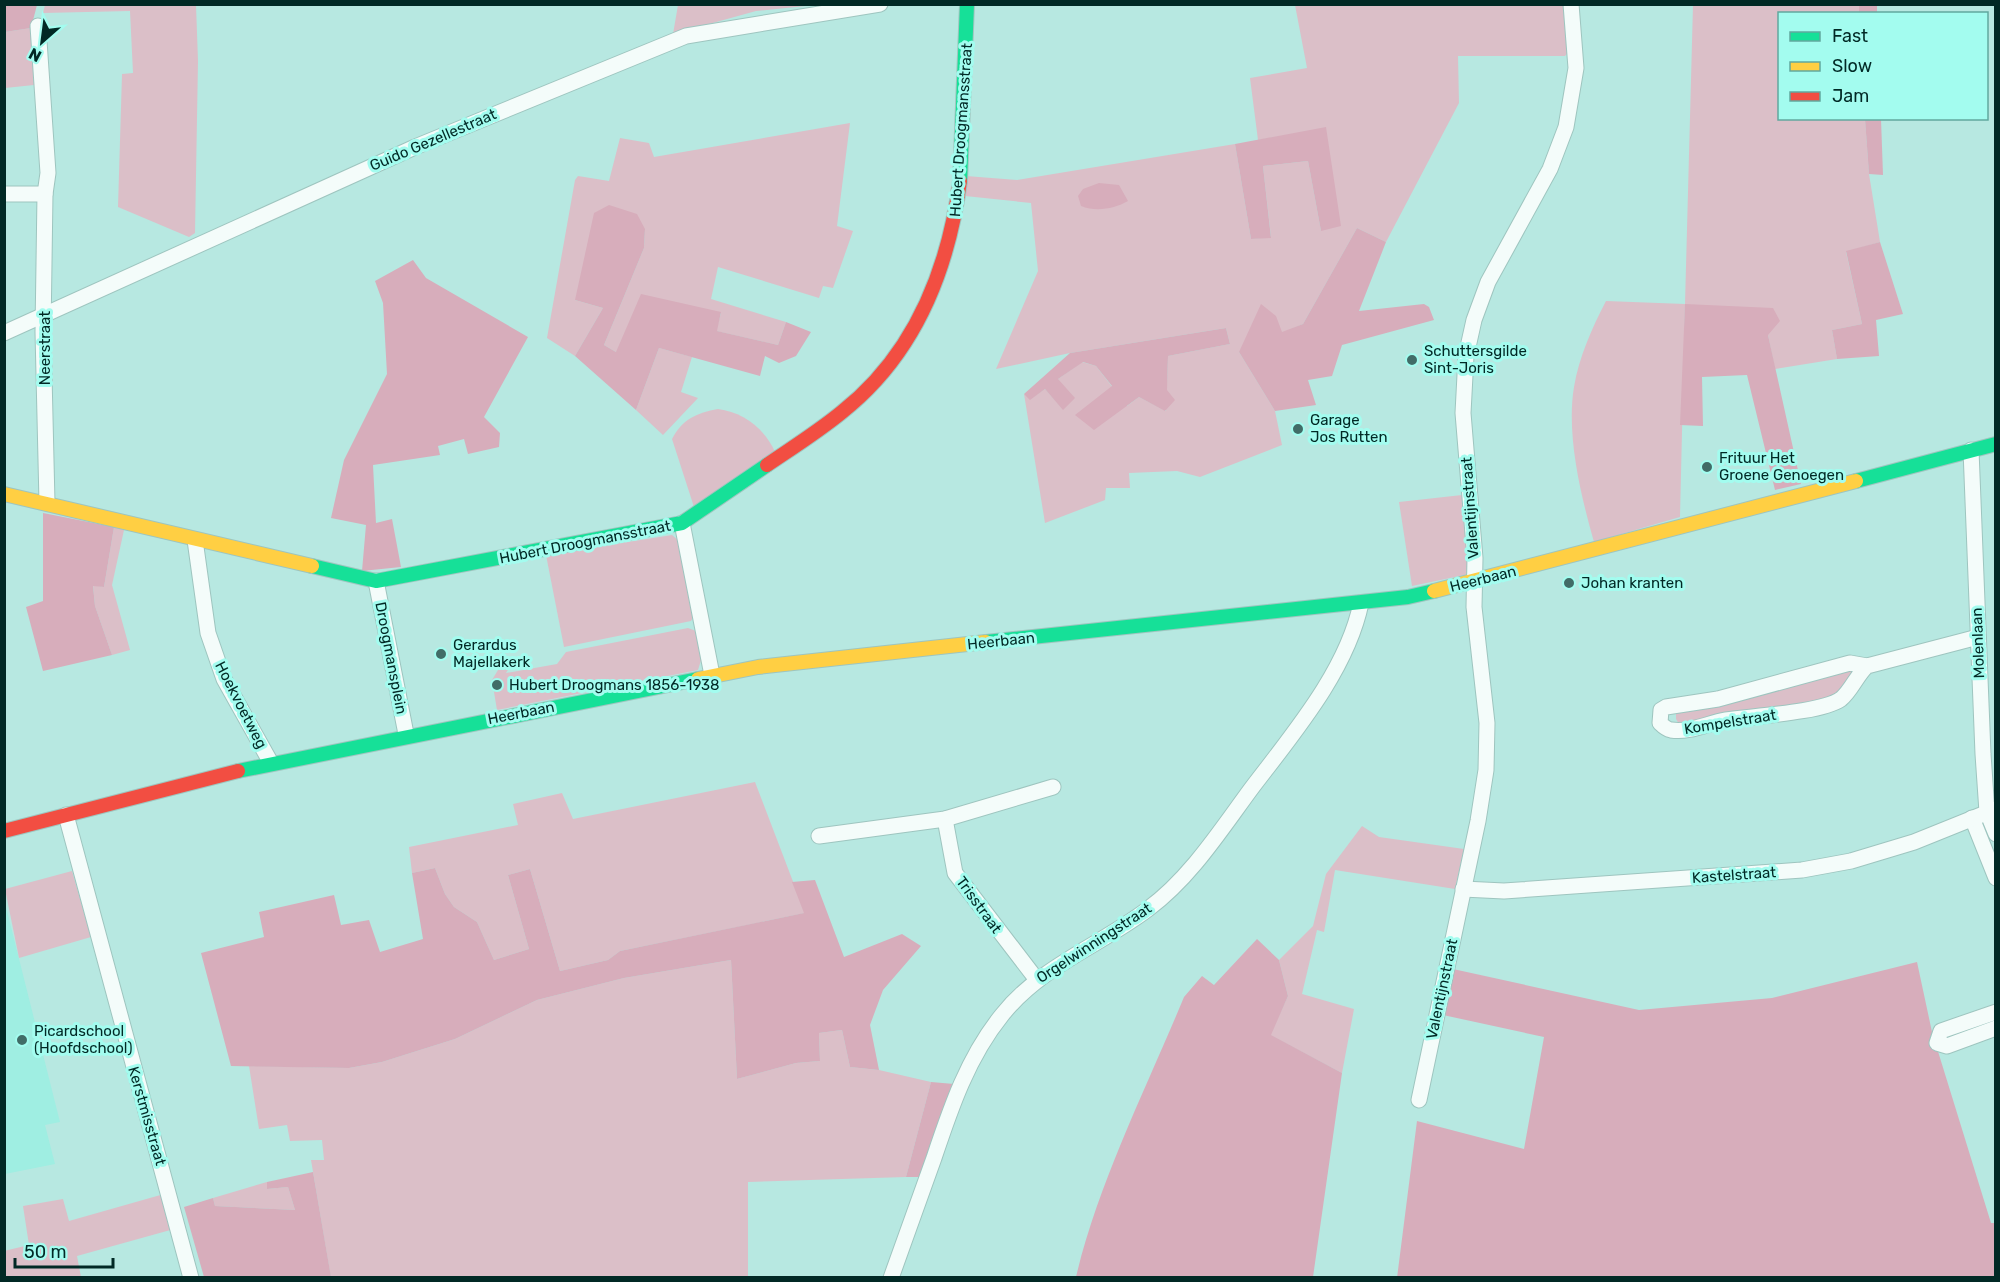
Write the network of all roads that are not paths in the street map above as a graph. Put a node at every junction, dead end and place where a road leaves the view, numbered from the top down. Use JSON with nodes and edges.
{"nodes":[{"id":1,"x":880,"y":4,"type":"edge"},
{"id":2,"x":967,"y":4,"type":"edge"},
{"id":3,"x":1571,"y":4,"type":"edge"},
{"id":4,"x":38,"y":26,"type":"dead end"},
{"id":5,"x":4,"y":194,"type":"edge"},
{"id":6,"x":45,"y":194,"type":"junction"},
{"id":7,"x":45,"y":315,"type":"junction"},
{"id":8,"x":4,"y":333,"type":"edge"},
{"id":9,"x":1995,"y":444,"type":"edge"},
{"id":10,"x":1971,"y":450,"type":"junction"},
{"id":11,"x":4,"y":494,"type":"edge"},
{"id":12,"x":47,"y":503,"type":"junction"},
{"id":13,"x":682,"y":523,"type":"junction"},
{"id":14,"x":195,"y":540,"type":"junction"},
{"id":15,"x":376,"y":581,"type":"junction"},
{"id":16,"x":1474,"y":582,"type":"junction"},
{"id":17,"x":1361,"y":603,"type":"junction"},
{"id":18,"x":1978,"y":637,"type":"junction"},
{"id":19,"x":1867,"y":666,"type":"junction"},
{"id":20,"x":712,"y":675,"type":"junction"},
{"id":21,"x":405,"y":734,"type":"junction"},
{"id":22,"x":271,"y":763,"type":"junction"},
{"id":23,"x":1053,"y":786,"type":"dead end"},
{"id":24,"x":1991,"y":810,"type":"edge"},
{"id":25,"x":66,"y":815,"type":"junction"},
{"id":26,"x":1972,"y":818,"type":"junction"},
{"id":27,"x":945,"y":819,"type":"junction"},
{"id":28,"x":4,"y":831,"type":"edge"},
{"id":29,"x":1995,"y":834,"type":"edge"},
{"id":30,"x":819,"y":836,"type":"dead end"},
{"id":31,"x":1995,"y":878,"type":"edge"},
{"id":32,"x":1463,"y":889,"type":"junction"},
{"id":33,"x":1037,"y":980,"type":"junction"},
{"id":34,"x":1995,"y":1012,"type":"edge"},
{"id":35,"x":1995,"y":1028,"type":"edge"},
{"id":36,"x":1419,"y":1100,"type":"dead end"},
{"id":37,"x":191,"y":1278,"type":"edge"},
{"id":38,"x":891,"y":1278,"type":"edge"}],
"edges":[{"from":1,"to":7,"type":"street","name":"Guido Gezellestraat"},
{"from":2,"to":13,"type":"street","name":"Hubert Droogmansstraat"},
{"from":3,"to":16,"type":"street","name":"Valentijnstraat"},
{"from":4,"to":6,"type":"street","name":"Neerstraat"},
{"from":5,"to":6,"type":"street"},
{"from":6,"to":7,"type":"street","name":"Neerstraat"},
{"from":7,"to":8,"type":"street","name":"Guido Gezellestraat"},
{"from":7,"to":12,"type":"street","name":"Neerstraat"},
{"from":9,"to":10,"type":"street","name":"Heerbaan"},
{"from":10,"to":16,"type":"street","name":"Heerbaan"},
{"from":10,"to":18,"type":"street","name":"Molenlaan"},
{"from":11,"to":12,"type":"street","name":"Hubert Droogmansstraat"},
{"from":12,"to":14,"type":"street","name":"Hubert Droogmansstraat"},
{"from":13,"to":15,"type":"street","name":"Hubert Droogmansstraat"},
{"from":13,"to":20,"type":"street"},
{"from":14,"to":15,"type":"street","name":"Hubert Droogmansstraat"},
{"from":14,"to":22,"type":"street","name":"Hoekvoetweg"},
{"from":15,"to":21,"type":"street","name":"Droogmansplein"},
{"from":16,"to":17,"type":"street","name":"Heerbaan"},
{"from":16,"to":32,"type":"street","name":"Valentijnstraat"},
{"from":17,"to":20,"type":"street","name":"Heerbaan"},
{"from":17,"to":33,"type":"street","name":"Orgelwinningstraat"},
{"from":18,"to":19,"type":"street","name":"Kompelstraat"},
{"from":18,"to":24,"type":"street","name":"Molenlaan"},
{"from":19,"to":19,"type":"street","name":"Kompelstraat"},
{"from":20,"to":21,"type":"street","name":"Heerbaan"},
{"from":21,"to":22,"type":"street","name":"Heerbaan"},
{"from":22,"to":25,"type":"street","name":"Heerbaan"},
{"from":23,"to":27,"type":"street"},
{"from":24,"to":26,"type":"street","name":"Kastelstraat"},
{"from":24,"to":29,"type":"street","name":"Molenlaan"},
{"from":25,"to":28,"type":"street","name":"Heerbaan"},
{"from":25,"to":37,"type":"street","name":"Kerstmisstraat"},
{"from":26,"to":31,"type":"street"},
{"from":26,"to":32,"type":"street","name":"Kastelstraat"},
{"from":27,"to":30,"type":"street"},
{"from":27,"to":33,"type":"street","name":"Trisstraat"},
{"from":32,"to":36,"type":"street","name":"Valentijnstraat"},
{"from":33,"to":38,"type":"street","name":"Orgelwinningstraat"},
{"from":34,"to":35,"type":"street"}]}
